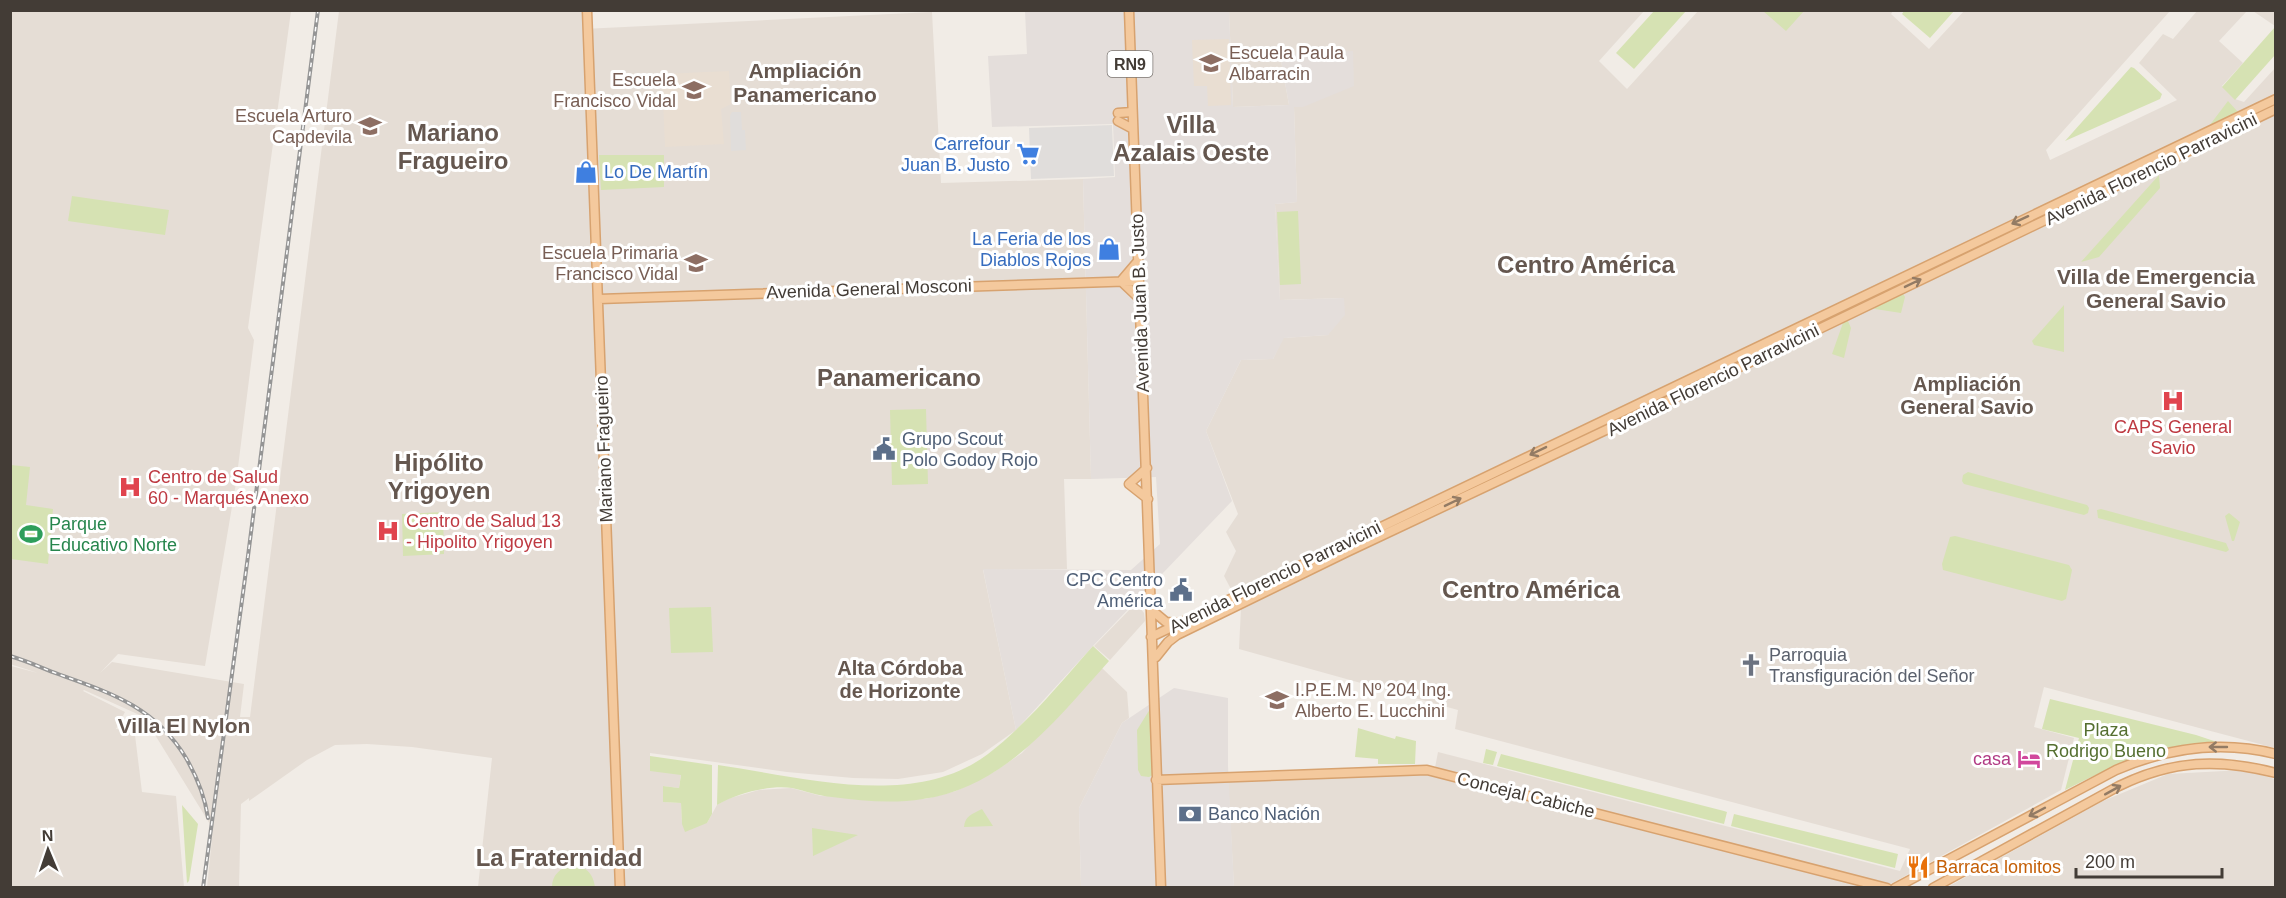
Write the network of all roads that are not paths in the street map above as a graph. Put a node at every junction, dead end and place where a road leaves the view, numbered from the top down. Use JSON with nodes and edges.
{"nodes":[{"id":1,"x":587,"y":10,"type":"edge"},
{"id":2,"x":1129,"y":10,"type":"edge"},
{"id":3,"x":2276,"y":99,"type":"edge"},
{"id":4,"x":2276,"y":109,"type":"edge"},
{"id":5,"x":1132,"y":115,"type":"junction"},
{"id":6,"x":1133,"y":129,"type":"junction"},
{"id":7,"x":1138,"y":261,"type":"junction"},
{"id":8,"x":1121,"y":281,"type":"junction"},
{"id":9,"x":1139,"y":281,"type":"junction"},
{"id":10,"x":599,"y":299,"type":"junction"},
{"id":11,"x":1140,"y":299,"type":"junction"},
{"id":12,"x":1147,"y":468,"type":"junction"},
{"id":13,"x":1148,"y":499,"type":"junction"},
{"id":14,"x":1151,"y":595,"type":"junction"},
{"id":15,"x":1154,"y":612,"type":"junction"},
{"id":16,"x":1178,"y":624,"type":"junction"},
{"id":17,"x":1153,"y":636,"type":"junction"},
{"id":18,"x":1156,"y":657,"type":"junction"},
{"id":19,"x":2276,"y":754,"type":"edge"},
{"id":20,"x":2276,"y":773,"type":"edge"},
{"id":21,"x":1158,"y":780,"type":"junction"},
{"id":22,"x":620,"y":888,"type":"edge"},
{"id":23,"x":1163,"y":888,"type":"edge"},
{"id":24,"x":1887,"y":888,"type":"edge"},
{"id":25,"x":1895,"y":888,"type":"edge"},
{"id":26,"x":1933,"y":888,"type":"edge"}],
"edges":[{"from":1,"to":10,"type":"main road","name":"Mariano Fragueiro"},
{"from":2,"to":5,"type":"main road","name":"Avenida Juan B. Justo","number":"RN9"},
{"from":3,"to":16,"type":"main road","name":"Avenida Florencio Parravicini","one_way":true},
{"from":18,"to":4,"type":"main road","name":"Avenida Florencio Parravicini","one_way":true},
{"from":5,"to":6,"type":"main road","name":"Avenida Juan B. Justo"},
{"from":5,"to":6,"type":"main road"},
{"from":6,"to":7,"type":"main road","name":"Avenida Juan B. Justo"},
{"from":7,"to":8,"type":"main road"},
{"from":7,"to":9,"type":"main road","name":"Avenida Juan B. Justo"},
{"from":8,"to":9,"type":"main road","name":"Avenida General Mosconi"},
{"from":8,"to":10,"type":"main road","name":"Avenida General Mosconi"},
{"from":8,"to":11,"type":"main road"},
{"from":9,"to":11,"type":"main road","name":"Avenida Juan B. Justo"},
{"from":10,"to":22,"type":"main road","name":"Mariano Fragueiro"},
{"from":11,"to":12,"type":"main road","name":"Avenida Juan B. Justo"},
{"from":12,"to":13,"type":"main road","name":"Avenida Juan B. Justo"},
{"from":12,"to":13,"type":"main road"},
{"from":13,"to":14,"type":"main road","name":"Avenida Juan B. Justo"},
{"from":14,"to":15,"type":"main road","name":"Avenida Juan B. Justo"},
{"from":14,"to":17,"type":"main road","name":"Avenida Juan B. Justo"},
{"from":15,"to":16,"type":"main road"},
{"from":15,"to":17,"type":"main road","name":"Avenida Juan B. Justo"},
{"from":16,"to":17,"type":"main road","name":"Avenida Florencio Parravicini"},
{"from":17,"to":18,"type":"main road","name":"Avenida Juan B. Justo"},
{"from":17,"to":21,"type":"main road","name":"Avenida Juan B. Justo"},
{"from":18,"to":21,"type":"main road","name":"Avenida Juan B. Justo"},
{"from":19,"to":25,"type":"main road","one_way":true},
{"from":26,"to":20,"type":"main road","one_way":true},
{"from":21,"to":23,"type":"main road","name":"Avenida Juan B. Justo"},
{"from":21,"to":24,"type":"main road","name":"Concejal Cabiche"}]}
